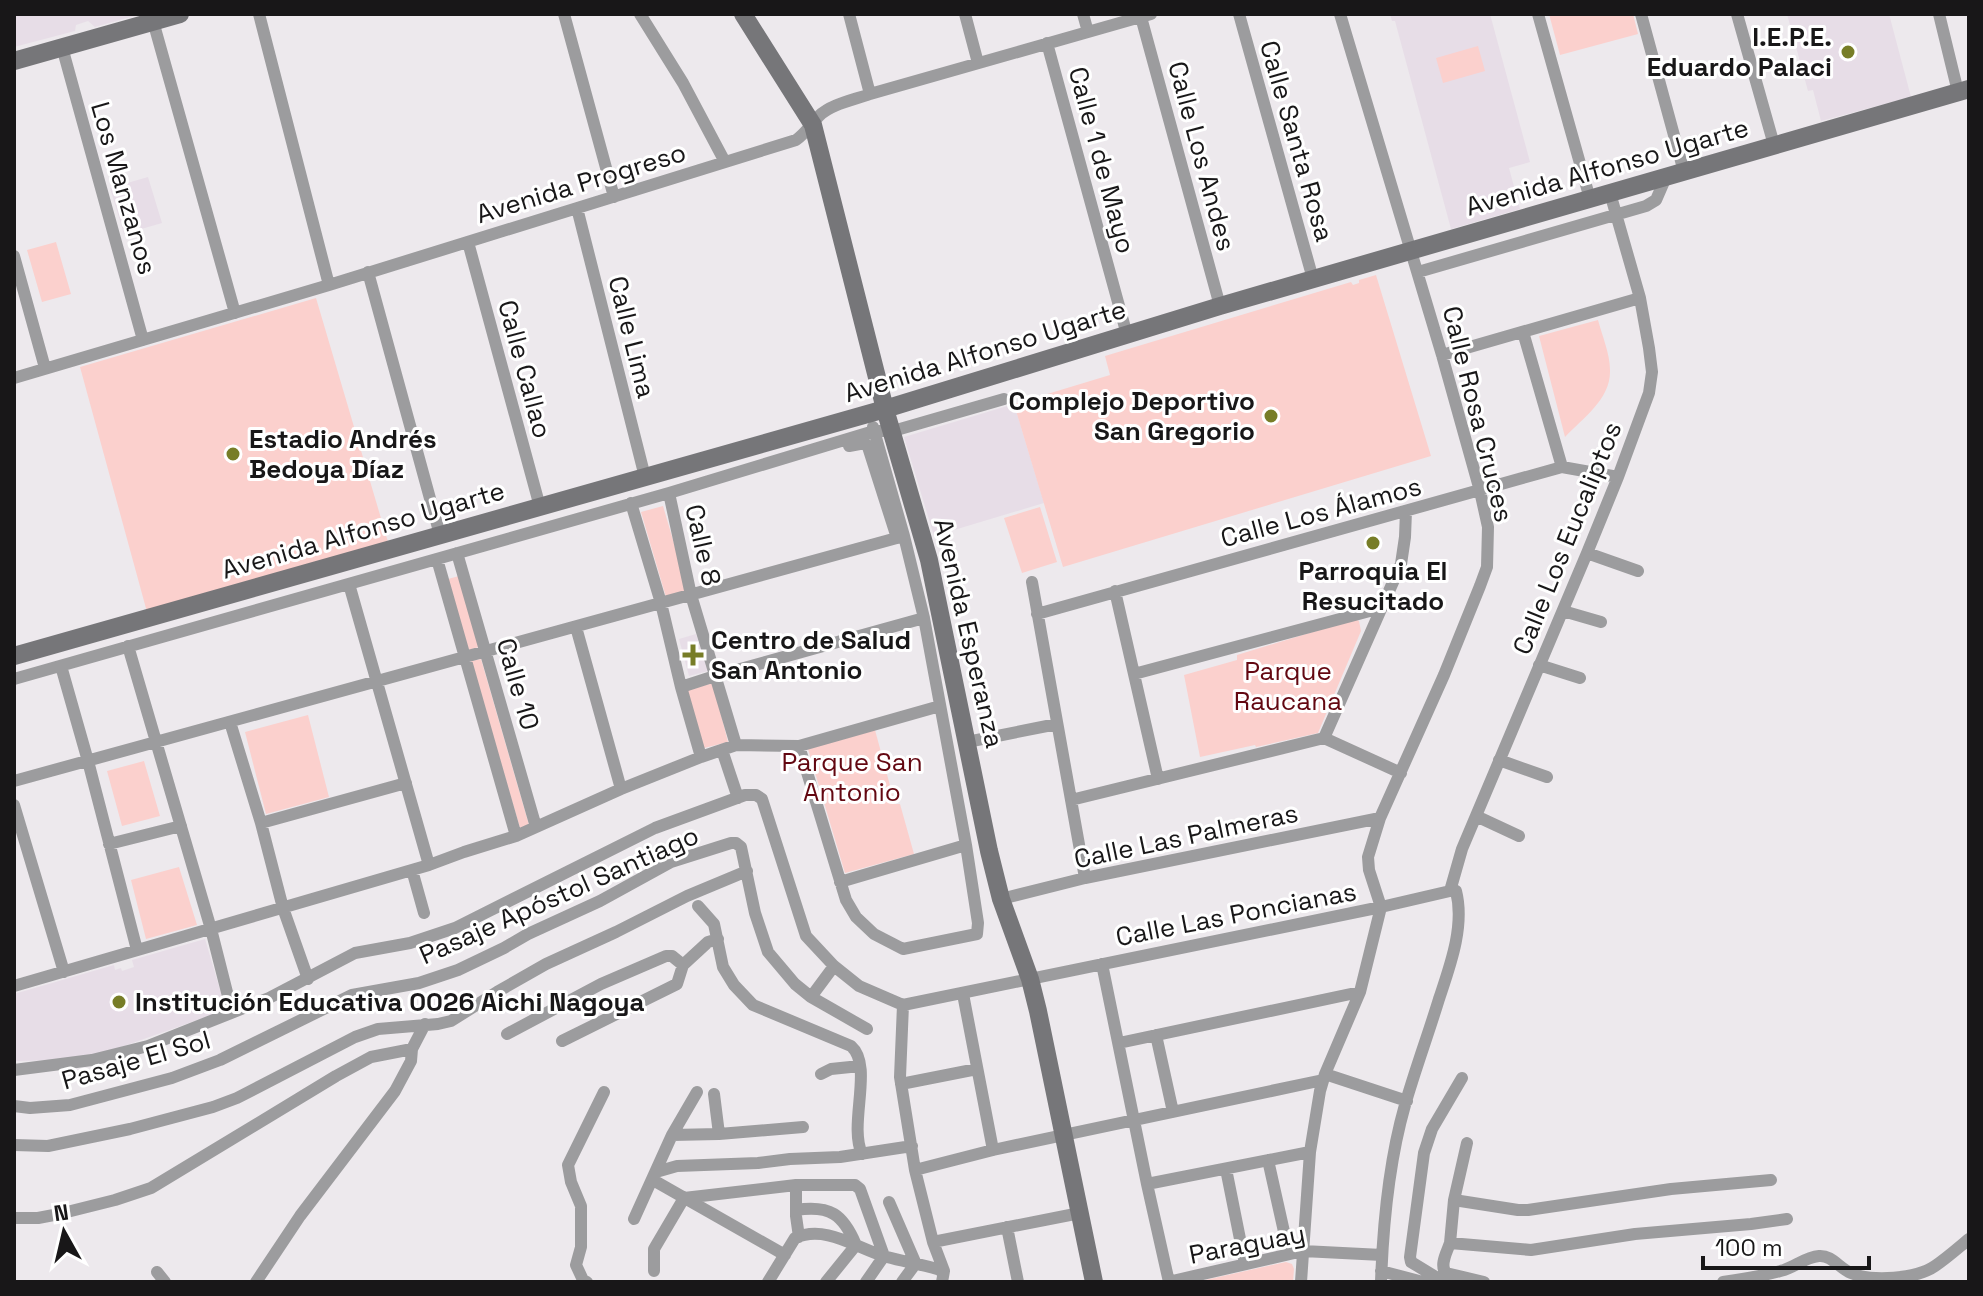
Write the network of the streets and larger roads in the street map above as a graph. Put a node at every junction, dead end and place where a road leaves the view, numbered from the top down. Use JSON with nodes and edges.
{"nodes":[{"id":1,"x":180,"y":14,"type":"edge"},
{"id":2,"x":259,"y":14,"type":"edge"},
{"id":3,"x":564,"y":14,"type":"edge"},
{"id":4,"x":640,"y":14,"type":"edge"},
{"id":5,"x":743,"y":14,"type":"edge"},
{"id":6,"x":849,"y":14,"type":"edge"},
{"id":7,"x":965,"y":14,"type":"edge"},
{"id":8,"x":1083,"y":14,"type":"edge"},
{"id":9,"x":1239,"y":14,"type":"edge"},
{"id":10,"x":1340,"y":14,"type":"edge"},
{"id":11,"x":1538,"y":14,"type":"edge"},
{"id":12,"x":1641,"y":14,"type":"edge"},
{"id":13,"x":1737,"y":14,"type":"edge"},
{"id":14,"x":1939,"y":14,"type":"edge"},
{"id":15,"x":1146,"y":15,"type":"edge"},
{"id":16,"x":153,"y":21,"type":"junction"},
{"id":17,"x":1088,"y":32,"type":"junction"},
{"id":18,"x":1047,"y":43,"type":"junction"},
{"id":19,"x":62,"y":47,"type":"junction"},
{"id":20,"x":14,"y":61,"type":"edge"},
{"id":21,"x":978,"y":63,"type":"junction"},
{"id":22,"x":1964,"y":90,"type":"edge"},
{"id":23,"x":870,"y":94,"type":"junction"},
{"id":24,"x":813,"y":125,"type":"junction"},
{"id":25,"x":1774,"y":145,"type":"junction"},
{"id":26,"x":725,"y":162,"type":"junction"},
{"id":27,"x":1675,"y":174,"type":"junction"},
{"id":28,"x":1610,"y":193,"type":"junction"},
{"id":29,"x":614,"y":197,"type":"junction"},
{"id":30,"x":1590,"y":199,"type":"junction"},
{"id":31,"x":577,"y":208,"type":"junction"},
{"id":32,"x":1617,"y":215,"type":"junction"},
{"id":33,"x":468,"y":242,"type":"junction"},
{"id":34,"x":1412,"y":250,"type":"junction"},
{"id":35,"x":14,"y":256,"type":"edge"},
{"id":36,"x":368,"y":272,"type":"junction"},
{"id":37,"x":1418,"y":272,"type":"junction"},
{"id":38,"x":1313,"y":279,"type":"junction"},
{"id":39,"x":329,"y":285,"type":"junction"},
{"id":40,"x":1640,"y":298,"type":"junction"},
{"id":41,"x":1220,"y":306,"type":"junction"},
{"id":42,"x":235,"y":313,"type":"junction"},
{"id":43,"x":1523,"y":332,"type":"junction"},
{"id":44,"x":1127,"y":335,"type":"junction"},
{"id":45,"x":143,"y":340,"type":"junction"},
{"id":46,"x":1442,"y":355,"type":"junction"},
{"id":47,"x":45,"y":368,"type":"junction"},
{"id":48,"x":14,"y":378,"type":"edge"},
{"id":49,"x":1004,"y":399,"type":"dead end"},
{"id":50,"x":880,"y":421,"type":"junction"},
{"id":51,"x":809,"y":451,"type":"junction"},
{"id":52,"x":1562,"y":467,"type":"junction"},
{"id":53,"x":645,"y":477,"type":"junction"},
{"id":54,"x":1618,"y":477,"type":"junction"},
{"id":55,"x":1480,"y":491,"type":"junction"},
{"id":56,"x":669,"y":493,"type":"junction"},
{"id":57,"x":631,"y":503,"type":"junction"},
{"id":58,"x":540,"y":507,"type":"junction"},
{"id":59,"x":1406,"y":511,"type":"junction"},
{"id":60,"x":440,"y":535,"type":"junction"},
{"id":61,"x":900,"y":537,"type":"junction"},
{"id":62,"x":457,"y":553,"type":"junction"},
{"id":63,"x":1587,"y":553,"type":"junction"},
{"id":64,"x":437,"y":559,"type":"junction"},
{"id":65,"x":1638,"y":571,"type":"dead end"},
{"id":66,"x":1032,"y":582,"type":"dead end"},
{"id":67,"x":349,"y":584,"type":"junction"},
{"id":68,"x":1115,"y":591,"type":"junction"},
{"id":69,"x":691,"y":595,"type":"junction"},
{"id":70,"x":661,"y":603,"type":"junction"},
{"id":71,"x":1381,"y":608,"type":"junction"},
{"id":72,"x":1563,"y":611,"type":"junction"},
{"id":73,"x":1037,"y":614,"type":"junction"},
{"id":74,"x":924,"y":618,"type":"junction"},
{"id":75,"x":1601,"y":622,"type":"dead end"},
{"id":76,"x":576,"y":627,"type":"junction"},
{"id":77,"x":128,"y":646,"type":"junction"},
{"id":78,"x":486,"y":651,"type":"junction"},
{"id":79,"x":14,"y":656,"type":"edge"},
{"id":80,"x":465,"y":657,"type":"junction"},
{"id":81,"x":1539,"y":665,"type":"junction"},
{"id":82,"x":61,"y":666,"type":"junction"},
{"id":83,"x":1134,"y":674,"type":"junction"},
{"id":84,"x":715,"y":676,"type":"junction"},
{"id":85,"x":1580,"y":678,"type":"dead end"},
{"id":86,"x":14,"y":679,"type":"edge"},
{"id":87,"x":377,"y":681,"type":"junction"},
{"id":88,"x":681,"y":687,"type":"junction"},
{"id":89,"x":940,"y":706,"type":"junction"},
{"id":90,"x":230,"y":722,"type":"junction"},
{"id":91,"x":1057,"y":724,"type":"junction"},
{"id":92,"x":1324,"y":738,"type":"junction"},
{"id":93,"x":156,"y":742,"type":"junction"},
{"id":94,"x":967,"y":742,"type":"junction"},
{"id":95,"x":736,"y":745,"type":"junction"},
{"id":96,"x":799,"y":746,"type":"junction"},
{"id":97,"x":722,"y":750,"type":"junction"},
{"id":98,"x":701,"y":757,"type":"junction"},
{"id":99,"x":1499,"y":760,"type":"junction"},
{"id":100,"x":88,"y":761,"type":"junction"},
{"id":101,"x":1401,"y":773,"type":"junction"},
{"id":102,"x":1547,"y":777,"type":"dead end"},
{"id":103,"x":1158,"y":779,"type":"junction"},
{"id":104,"x":14,"y":781,"type":"edge"},
{"id":105,"x":406,"y":783,"type":"junction"},
{"id":106,"x":621,"y":789,"type":"junction"},
{"id":107,"x":738,"y":798,"type":"junction"},
{"id":108,"x":1071,"y":800,"type":"junction"},
{"id":109,"x":14,"y":805,"type":"edge"},
{"id":110,"x":1476,"y":816,"type":"junction"},
{"id":111,"x":1380,"y":818,"type":"junction"},
{"id":112,"x":261,"y":823,"type":"junction"},
{"id":113,"x":181,"y":826,"type":"junction"},
{"id":114,"x":536,"y":827,"type":"junction"},
{"id":115,"x":516,"y":836,"type":"junction"},
{"id":116,"x":1519,"y":836,"type":"dead end"},
{"id":117,"x":109,"y":844,"type":"junction"},
{"id":118,"x":966,"y":845,"type":"junction"},
{"id":119,"x":429,"y":865,"type":"junction"},
{"id":120,"x":412,"y":870,"type":"junction"},
{"id":121,"x":747,"y":871,"type":"junction"},
{"id":122,"x":1085,"y":878,"type":"junction"},
{"id":123,"x":840,"y":882,"type":"junction"},
{"id":124,"x":1450,"y":891,"type":"junction"},
{"id":125,"x":1001,"y":899,"type":"junction"},
{"id":126,"x":698,"y":906,"type":"dead end"},
{"id":127,"x":1381,"y":907,"type":"junction"},
{"id":128,"x":283,"y":908,"type":"junction"},
{"id":129,"x":424,"y":913,"type":"dead end"},
{"id":130,"x":211,"y":929,"type":"junction"},
{"id":131,"x":718,"y":939,"type":"junction"},
{"id":132,"x":137,"y":950,"type":"junction"},
{"id":133,"x":1102,"y":964,"type":"junction"},
{"id":134,"x":683,"y":965,"type":"junction"},
{"id":135,"x":834,"y":966,"type":"junction"},
{"id":136,"x":64,"y":972,"type":"junction"},
{"id":137,"x":308,"y":979,"type":"junction"},
{"id":138,"x":1030,"y":979,"type":"junction"},
{"id":139,"x":14,"y":986,"type":"edge"},
{"id":140,"x":1360,"y":992,"type":"junction"},
{"id":141,"x":963,"y":994,"type":"junction"},
{"id":142,"x":352,"y":995,"type":"joint"},
{"id":143,"x":811,"y":997,"type":"junction"},
{"id":144,"x":903,"y":1005,"type":"junction"},
{"id":145,"x":232,"y":1012,"type":"junction"},
{"id":146,"x":425,"y":1024,"type":"junction"},
{"id":147,"x":867,"y":1029,"type":"dead end"},
{"id":148,"x":507,"y":1034,"type":"dead end"},
{"id":149,"x":1156,"y":1035,"type":"junction"},
{"id":150,"x":562,"y":1041,"type":"dead end"},
{"id":151,"x":1119,"y":1043,"type":"junction"},
{"id":152,"x":412,"y":1049,"type":"junction"},
{"id":153,"x":860,"y":1066,"type":"junction"},
{"id":154,"x":977,"y":1069,"type":"junction"},
{"id":155,"x":14,"y":1070,"type":"edge"},
{"id":156,"x":821,"y":1074,"type":"dead end"},
{"id":157,"x":1324,"y":1077,"type":"junction"},
{"id":158,"x":1462,"y":1078,"type":"dead end"},
{"id":159,"x":901,"y":1084,"type":"junction"},
{"id":160,"x":604,"y":1092,"type":"dead end"},
{"id":161,"x":697,"y":1092,"type":"dead end"},
{"id":162,"x":714,"y":1094,"type":"dead end"},
{"id":163,"x":1407,"y":1101,"type":"junction"},
{"id":164,"x":14,"y":1106,"type":"edge"},
{"id":165,"x":1173,"y":1112,"type":"junction"},
{"id":166,"x":1135,"y":1120,"type":"junction"},
{"id":167,"x":803,"y":1127,"type":"dead end"},
{"id":168,"x":719,"y":1134,"type":"junction"},
{"id":169,"x":672,"y":1135,"type":"junction"},
{"id":170,"x":1064,"y":1136,"type":"junction"},
{"id":171,"x":1467,"y":1143,"type":"dead end"},
{"id":172,"x":14,"y":1145,"type":"edge"},
{"id":173,"x":912,"y":1146,"type":"junction"},
{"id":174,"x":993,"y":1150,"type":"junction"},
{"id":175,"x":1310,"y":1152,"type":"junction"},
{"id":176,"x":862,"y":1154,"type":"junction"},
{"id":177,"x":1268,"y":1160,"type":"junction"},
{"id":178,"x":1226,"y":1169,"type":"junction"},
{"id":179,"x":915,"y":1170,"type":"junction"},
{"id":180,"x":654,"y":1176,"type":"junction"},
{"id":181,"x":1771,"y":1180,"type":"dead end"},
{"id":182,"x":1147,"y":1184,"type":"junction"},
{"id":183,"x":796,"y":1185,"type":"junction"},
{"id":184,"x":684,"y":1198,"type":"junction"},
{"id":185,"x":1454,"y":1200,"type":"junction"},
{"id":186,"x":889,"y":1202,"type":"dead end"},
{"id":187,"x":796,"y":1210,"type":"junction"},
{"id":188,"x":1080,"y":1213,"type":"junction"},
{"id":189,"x":14,"y":1218,"type":"edge"},
{"id":190,"x":634,"y":1219,"type":"dead end"},
{"id":191,"x":1787,"y":1219,"type":"dead end"},
{"id":192,"x":1007,"y":1227,"type":"junction"},
{"id":193,"x":799,"y":1237,"type":"junction"},
{"id":194,"x":1969,"y":1239,"type":"edge"},
{"id":195,"x":933,"y":1242,"type":"junction"},
{"id":196,"x":1450,"y":1243,"type":"junction"},
{"id":197,"x":856,"y":1245,"type":"junction"},
{"id":198,"x":1303,"y":1251,"type":"junction"},
{"id":199,"x":1289,"y":1254,"type":"junction"},
{"id":200,"x":785,"y":1255,"type":"junction"},
{"id":201,"x":1382,"y":1255,"type":"junction"},
{"id":202,"x":884,"y":1256,"type":"junction"},
{"id":203,"x":916,"y":1262,"type":"junction"},
{"id":204,"x":1245,"y":1264,"type":"junction"},
{"id":205,"x":654,"y":1271,"type":"dead end"},
{"id":206,"x":943,"y":1276,"type":"edge"},
{"id":207,"x":1381,"y":1277,"type":"edge"},
{"id":208,"x":256,"y":1282,"type":"edge"},
{"id":209,"x":587,"y":1282,"type":"edge"},
{"id":210,"x":768,"y":1282,"type":"edge"},
{"id":211,"x":826,"y":1282,"type":"edge"},
{"id":212,"x":866,"y":1282,"type":"edge"},
{"id":213,"x":902,"y":1282,"type":"edge"},
{"id":214,"x":935,"y":1282,"type":"edge"},
{"id":215,"x":1018,"y":1282,"type":"edge"},
{"id":216,"x":1094,"y":1282,"type":"edge"},
{"id":217,"x":1168,"y":1282,"type":"edge"},
{"id":218,"x":1301,"y":1282,"type":"edge"},
{"id":219,"x":1423,"y":1282,"type":"edge"},
{"id":220,"x":1444,"y":1282,"type":"edge"},
{"id":221,"x":1484,"y":1282,"type":"edge"},
{"id":222,"x":1723,"y":1282,"type":"edge"}],
"edges":[{"from":1,"to":16,"type":"street"},
{"from":2,"to":39,"type":"street"},
{"from":3,"to":29,"type":"street"},
{"from":4,"to":26,"type":"street"},
{"from":5,"to":24,"type":"street","name":"Avenida Esperanza"},
{"from":6,"to":23,"type":"street"},
{"from":7,"to":21,"type":"street"},
{"from":8,"to":17,"type":"street"},
{"from":9,"to":38,"type":"street","name":"Calle Santa Rosa"},
{"from":10,"to":34,"type":"street","name":"Calle Rosa Cruces"},
{"from":11,"to":30,"type":"street"},
{"from":12,"to":27,"type":"street"},
{"from":13,"to":25,"type":"street"},
{"from":14,"to":22,"type":"street"},
{"from":15,"to":17,"type":"street","name":"Avenida Progreso"},
{"from":15,"to":41,"type":"street","name":"Calle Los Andes"},
{"from":16,"to":19,"type":"street"},
{"from":16,"to":42,"type":"street"},
{"from":17,"to":18,"type":"street","name":"Avenida Progreso"},
{"from":18,"to":21,"type":"street","name":"Avenida Progreso"},
{"from":18,"to":44,"type":"street","name":"Calle 1 de Mayo"},
{"from":19,"to":20,"type":"street"},
{"from":19,"to":45,"type":"street","name":"Los Manzanos"},
{"from":21,"to":23,"type":"street","name":"Avenida Progreso"},
{"from":22,"to":25,"type":"street","name":"Avenida Alfonso Ugarte"},
{"from":23,"to":24,"type":"street","name":"Avenida Progreso"},
{"from":24,"to":26,"type":"street","name":"Avenida Progreso"},
{"from":24,"to":50,"type":"street","name":"Avenida Esperanza"},
{"from":25,"to":27,"type":"street","name":"Avenida Alfonso Ugarte"},
{"from":26,"to":29,"type":"street","name":"Avenida Progreso"},
{"from":27,"to":28,"type":"street","name":"Avenida Alfonso Ugarte"},
{"from":27,"to":32,"type":"street"},
{"from":28,"to":30,"type":"street","name":"Avenida Alfonso Ugarte"},
{"from":28,"to":32,"type":"street","name":"Calle Los Eucaliptos"},
{"from":29,"to":31,"type":"street","name":"Avenida Progreso"},
{"from":30,"to":34,"type":"street","name":"Avenida Alfonso Ugarte"},
{"from":31,"to":33,"type":"street","name":"Avenida Progreso"},
{"from":31,"to":53,"type":"street","name":"Calle Lima"},
{"from":32,"to":37,"type":"street"},
{"from":32,"to":40,"type":"street","name":"Calle Los Eucaliptos"},
{"from":33,"to":36,"type":"street","name":"Avenida Progreso"},
{"from":33,"to":58,"type":"street","name":"Calle Callao"},
{"from":34,"to":37,"type":"street","name":"Calle Rosa Cruces"},
{"from":34,"to":38,"type":"street","name":"Avenida Alfonso Ugarte"},
{"from":35,"to":47,"type":"street"},
{"from":36,"to":39,"type":"street","name":"Avenida Progreso"},
{"from":36,"to":60,"type":"street"},
{"from":37,"to":46,"type":"street","name":"Calle Rosa Cruces"},
{"from":38,"to":41,"type":"street","name":"Avenida Alfonso Ugarte"},
{"from":39,"to":42,"type":"street","name":"Avenida Progreso"},
{"from":40,"to":43,"type":"street"},
{"from":40,"to":54,"type":"street","name":"Calle Los Eucaliptos"},
{"from":41,"to":44,"type":"street","name":"Avenida Alfonso Ugarte"},
{"from":42,"to":45,"type":"street","name":"Avenida Progreso"},
{"from":43,"to":46,"type":"street"},
{"from":43,"to":52,"type":"street"},
{"from":44,"to":50,"type":"street","name":"Avenida Alfonso Ugarte"},
{"from":45,"to":47,"type":"street","name":"Avenida Progreso"},
{"from":46,"to":55,"type":"street","name":"Calle Rosa Cruces"},
{"from":47,"to":48,"type":"street","name":"Avenida Progreso"},
{"from":49,"to":50,"type":"street"},
{"from":50,"to":51,"type":"street","name":"Avenida Alfonso Ugarte"},
{"from":50,"to":53,"type":"street","name":"Avenida Alfonso Ugarte"},
{"from":50,"to":61,"type":"street"},
{"from":50,"to":94,"type":"street","name":"Avenida Esperanza"},
{"from":51,"to":56,"type":"street","name":"Avenida Alfonso Ugarte"},
{"from":51,"to":61,"type":"street"},
{"from":52,"to":54,"type":"street","name":"Calle Los Álamos"},
{"from":52,"to":55,"type":"street","name":"Calle Los Álamos"},
{"from":53,"to":58,"type":"street","name":"Avenida Alfonso Ugarte"},
{"from":54,"to":63,"type":"street","name":"Calle Los Eucaliptos"},
{"from":55,"to":59,"type":"street","name":"Calle Los Álamos"},
{"from":55,"to":101,"type":"street","name":"Calle Rosa Cruces"},
{"from":56,"to":57,"type":"street","name":"Avenida Alfonso Ugarte"},
{"from":56,"to":69,"type":"street","name":"Calle 8"},
{"from":57,"to":62,"type":"street","name":"Avenida Alfonso Ugarte"},
{"from":57,"to":70,"type":"street"},
{"from":58,"to":60,"type":"street","name":"Avenida Alfonso Ugarte"},
{"from":59,"to":68,"type":"street","name":"Calle Los Álamos"},
{"from":59,"to":71,"type":"street"},
{"from":60,"to":79,"type":"street","name":"Avenida Alfonso Ugarte"},
{"from":61,"to":69,"type":"street"},
{"from":61,"to":74,"type":"street"},
{"from":62,"to":64,"type":"street","name":"Avenida Alfonso Ugarte"},
{"from":62,"to":78,"type":"street","name":"Calle 10"},
{"from":63,"to":65,"type":"street"},
{"from":63,"to":72,"type":"street","name":"Calle Los Eucaliptos"},
{"from":64,"to":67,"type":"street","name":"Avenida Alfonso Ugarte"},
{"from":64,"to":80,"type":"street"},
{"from":66,"to":73,"type":"street"},
{"from":67,"to":77,"type":"street","name":"Avenida Alfonso Ugarte"},
{"from":67,"to":87,"type":"street"},
{"from":68,"to":73,"type":"street","name":"Calle Los Álamos"},
{"from":68,"to":83,"type":"street"},
{"from":69,"to":70,"type":"street"},
{"from":69,"to":84,"type":"street","name":"Calle 8"},
{"from":70,"to":76,"type":"street"},
{"from":70,"to":88,"type":"street"},
{"from":71,"to":83,"type":"street"},
{"from":71,"to":92,"type":"street"},
{"from":72,"to":75,"type":"street"},
{"from":72,"to":81,"type":"street","name":"Calle Los Eucaliptos"},
{"from":73,"to":91,"type":"street"},
{"from":74,"to":84,"type":"street"},
{"from":74,"to":89,"type":"street"},
{"from":76,"to":78,"type":"street"},
{"from":76,"to":106,"type":"street"},
{"from":77,"to":82,"type":"street","name":"Avenida Alfonso Ugarte"},
{"from":77,"to":93,"type":"street"},
{"from":78,"to":80,"type":"street"},
{"from":78,"to":114,"type":"street","name":"Calle 10"},
{"from":80,"to":87,"type":"street"},
{"from":80,"to":115,"type":"street"},
{"from":81,"to":85,"type":"street"},
{"from":81,"to":99,"type":"street","name":"Calle Los Eucaliptos"},
{"from":82,"to":86,"type":"street","name":"Avenida Alfonso Ugarte"},
{"from":82,"to":100,"type":"street"},
{"from":83,"to":103,"type":"street"},
{"from":84,"to":88,"type":"street"},
{"from":84,"to":95,"type":"street","name":"Calle 8"},
{"from":87,"to":90,"type":"street"},
{"from":87,"to":105,"type":"street"},
{"from":88,"to":98,"type":"street"},
{"from":89,"to":96,"type":"street"},
{"from":89,"to":118,"type":"street"},
{"from":90,"to":93,"type":"street"},
{"from":90,"to":112,"type":"street"},
{"from":91,"to":94,"type":"street"},
{"from":91,"to":108,"type":"street"},
{"from":92,"to":101,"type":"street"},
{"from":92,"to":103,"type":"street"},
{"from":93,"to":100,"type":"street"},
{"from":93,"to":113,"type":"street"},
{"from":94,"to":125,"type":"street","name":"Avenida Esperanza"},
{"from":95,"to":96,"type":"street"},
{"from":95,"to":97,"type":"street"},
{"from":96,"to":123,"type":"street"},
{"from":97,"to":98,"type":"street"},
{"from":97,"to":107,"type":"street"},
{"from":98,"to":106,"type":"street"},
{"from":99,"to":102,"type":"street"},
{"from":99,"to":110,"type":"street","name":"Calle Los Eucaliptos"},
{"from":100,"to":104,"type":"street"},
{"from":100,"to":117,"type":"street"},
{"from":101,"to":111,"type":"street","name":"Calle Rosa Cruces"},
{"from":103,"to":108,"type":"street"},
{"from":105,"to":112,"type":"street"},
{"from":105,"to":119,"type":"street"},
{"from":106,"to":114,"type":"street"},
{"from":107,"to":135,"type":"street"},
{"from":107,"to":137,"type":"street"},
{"from":108,"to":122,"type":"street"},
{"from":109,"to":136,"type":"street"},
{"from":110,"to":116,"type":"street"},
{"from":110,"to":124,"type":"street","name":"Calle Los Eucaliptos"},
{"from":111,"to":122,"type":"street","name":"Calle Las Palmeras"},
{"from":111,"to":127,"type":"street","name":"Calle Rosa Cruces"},
{"from":112,"to":128,"type":"street"},
{"from":113,"to":117,"type":"street"},
{"from":113,"to":130,"type":"street"},
{"from":114,"to":115,"type":"street"},
{"from":115,"to":119,"type":"street"},
{"from":117,"to":132,"type":"street"},
{"from":118,"to":123,"type":"street"},
{"from":118,"to":123,"type":"street"},
{"from":119,"to":120,"type":"street"},
{"from":120,"to":128,"type":"street"},
{"from":120,"to":129,"type":"street"},
{"from":121,"to":142,"type":"street","name":"Pasaje Apóstol Santiago"},
{"from":121,"to":143,"type":"street"},
{"from":121,"to":146,"type":"street"},
{"from":122,"to":125,"type":"street","name":"Calle Las Palmeras"},
{"from":124,"to":127,"type":"street","name":"Calle Las Poncianas"},
{"from":124,"to":163,"type":"street"},
{"from":125,"to":138,"type":"street","name":"Avenida Esperanza"},
{"from":126,"to":131,"type":"street"},
{"from":127,"to":133,"type":"street","name":"Calle Las Poncianas"},
{"from":127,"to":140,"type":"street"},
{"from":128,"to":130,"type":"street"},
{"from":128,"to":137,"type":"street"},
{"from":130,"to":132,"type":"street"},
{"from":130,"to":145,"type":"street"},
{"from":131,"to":134,"type":"street"},
{"from":131,"to":153,"type":"street"},
{"from":132,"to":136,"type":"street"},
{"from":133,"to":138,"type":"street","name":"Calle Las Poncianas"},
{"from":133,"to":151,"type":"street"},
{"from":134,"to":148,"type":"street"},
{"from":134,"to":150,"type":"street"},
{"from":135,"to":143,"type":"street"},
{"from":135,"to":144,"type":"street"},
{"from":136,"to":139,"type":"street"},
{"from":137,"to":145,"type":"street"},
{"from":138,"to":141,"type":"street","name":"Calle Las Poncianas"},
{"from":138,"to":170,"type":"street","name":"Avenida Esperanza"},
{"from":140,"to":149,"type":"street"},
{"from":140,"to":157,"type":"street"},
{"from":141,"to":144,"type":"street","name":"Calle Las Poncianas"},
{"from":141,"to":154,"type":"street"},
{"from":142,"to":164,"type":"street","name":"Pasaje El Sol"},
{"from":143,"to":147,"type":"street"},
{"from":144,"to":159,"type":"street"},
{"from":145,"to":155,"type":"street"},
{"from":146,"to":152,"type":"street"},
{"from":146,"to":172,"type":"street"},
{"from":149,"to":151,"type":"street"},
{"from":149,"to":165,"type":"street"},
{"from":151,"to":166,"type":"street"},
{"from":152,"to":189,"type":"street"},
{"from":152,"to":208,"type":"street"},
{"from":153,"to":156,"type":"street"},
{"from":153,"to":176,"type":"street"},
{"from":154,"to":159,"type":"street"},
{"from":154,"to":174,"type":"street"},
{"from":157,"to":163,"type":"street"},
{"from":157,"to":165,"type":"street"},
{"from":157,"to":175,"type":"street"},
{"from":158,"to":220,"type":"street"},
{"from":159,"to":173,"type":"street"},
{"from":160,"to":209,"type":"street"},
{"from":161,"to":169,"type":"street"},
{"from":162,"to":168,"type":"street"},
{"from":163,"to":201,"type":"street"},
{"from":165,"to":166,"type":"street"},
{"from":166,"to":170,"type":"street"},
{"from":166,"to":182,"type":"street"},
{"from":167,"to":168,"type":"street"},
{"from":168,"to":169,"type":"street"},
{"from":169,"to":180,"type":"street"},
{"from":170,"to":174,"type":"street"},
{"from":170,"to":188,"type":"street","name":"Avenida Esperanza"},
{"from":171,"to":185,"type":"street"},
{"from":173,"to":176,"type":"street"},
{"from":173,"to":179,"type":"street"},
{"from":174,"to":179,"type":"street"},
{"from":175,"to":177,"type":"street"},
{"from":175,"to":198,"type":"street"},
{"from":176,"to":180,"type":"street"},
{"from":177,"to":178,"type":"street"},
{"from":177,"to":199,"type":"street"},
{"from":178,"to":182,"type":"street"},
{"from":178,"to":204,"type":"street"},
{"from":179,"to":195,"type":"street"},
{"from":180,"to":184,"type":"street"},
{"from":180,"to":190,"type":"street"},
{"from":181,"to":185,"type":"street"},
{"from":182,"to":217,"type":"street"},
{"from":183,"to":184,"type":"street"},
{"from":183,"to":187,"type":"street"},
{"from":183,"to":202,"type":"street"},
{"from":184,"to":200,"type":"street"},
{"from":184,"to":205,"type":"street"},
{"from":185,"to":196,"type":"street"},
{"from":186,"to":203,"type":"street"},
{"from":187,"to":193,"type":"street"},
{"from":187,"to":197,"type":"street"},
{"from":188,"to":192,"type":"street"},
{"from":188,"to":216,"type":"street","name":"Avenida Esperanza"},
{"from":191,"to":196,"type":"street"},
{"from":192,"to":195,"type":"street"},
{"from":192,"to":215,"type":"street"},
{"from":193,"to":197,"type":"street"},
{"from":193,"to":200,"type":"street"},
{"from":194,"to":222,"type":"street"},
{"from":195,"to":206,"type":"street"},
{"from":196,"to":221,"type":"street"},
{"from":197,"to":202,"type":"street"},
{"from":197,"to":211,"type":"street"},
{"from":198,"to":199,"type":"street","name":"Paraguay"},
{"from":198,"to":201,"type":"street","name":"Paraguay"},
{"from":198,"to":218,"type":"street"},
{"from":199,"to":204,"type":"street","name":"Paraguay"},
{"from":200,"to":210,"type":"street"},
{"from":201,"to":207,"type":"street"},
{"from":202,"to":203,"type":"street"},
{"from":202,"to":212,"type":"street"},
{"from":203,"to":206,"type":"street"},
{"from":203,"to":213,"type":"street"},
{"from":204,"to":217,"type":"street","name":"Paraguay"},
{"from":206,"to":214,"type":"street"},
{"from":207,"to":219,"type":"street"}]}
